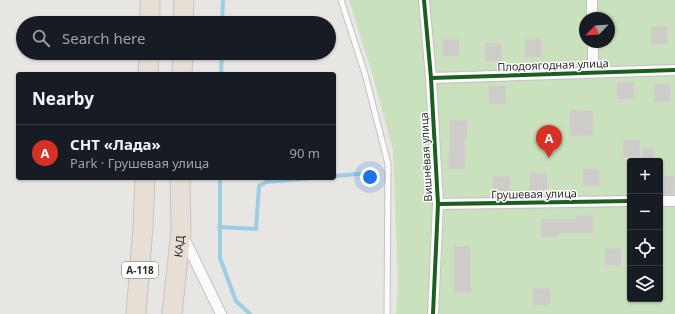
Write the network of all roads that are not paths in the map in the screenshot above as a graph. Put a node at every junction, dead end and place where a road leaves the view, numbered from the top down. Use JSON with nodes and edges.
{"nodes":[{"id":1,"x":150,"y":0,"type":"edge"},
{"id":2,"x":184,"y":0,"type":"edge"},
{"id":3,"x":341,"y":0,"type":"edge"},
{"id":4,"x":424,"y":0,"type":"edge"},
{"id":5,"x":592,"y":0,"type":"edge"},
{"id":6,"x":592,"y":12,"type":"edge"},
{"id":7,"x":150,"y":16,"type":"edge"},
{"id":8,"x":184,"y":16,"type":"edge"},
{"id":9,"x":593,"y":48,"type":"edge"},
{"id":10,"x":149,"y":60,"type":"edge"},
{"id":11,"x":183,"y":60,"type":"edge"},
{"id":12,"x":675,"y":70,"type":"edge"},
{"id":13,"x":148,"y":72,"type":"edge"},
{"id":14,"x":182,"y":72,"type":"edge"},
{"id":15,"x":593,"y":72,"type":"junction"},
{"id":16,"x":431,"y":78,"type":"junction"},
{"id":17,"x":145,"y":180,"type":"edge"},
{"id":18,"x":180,"y":180,"type":"edge"},
{"id":19,"x":663,"y":201,"type":"edge"},
{"id":20,"x":675,"y":201,"type":"edge"},
{"id":21,"x":627,"y":202,"type":"edge"},
{"id":22,"x":438,"y":204,"type":"junction"},
{"id":23,"x":180,"y":231,"type":"junction"},
{"id":24,"x":136,"y":314,"type":"edge"},
{"id":25,"x":172,"y":314,"type":"edge"},
{"id":26,"x":221,"y":314,"type":"edge"},
{"id":27,"x":387,"y":314,"type":"edge"},
{"id":28,"x":433,"y":314,"type":"edge"}],
"edges":[{"from":1,"to":7,"type":"highway"},
{"from":2,"to":8,"type":"highway"},
{"from":3,"to":27,"type":"lane"},
{"from":4,"to":16,"type":"street","name":"Вишнёвая улица"},
{"from":5,"to":6,"type":"street"},
{"from":9,"to":15,"type":"street"},
{"from":10,"to":13,"type":"highway"},
{"from":11,"to":14,"type":"highway"},
{"from":12,"to":15,"type":"street","name":"Плодоягодная улица"},
{"from":15,"to":16,"type":"street","name":"Плодоягодная улица"},
{"from":16,"to":22,"type":"street","name":"Вишнёвая улица"},
{"from":17,"to":24,"type":"highway","number":"А-118"},
{"from":18,"to":23,"type":"highway","name":"КАД"},
{"from":19,"to":20,"type":"street"},
{"from":21,"to":22,"type":"street","name":"Грушевая улица"},
{"from":22,"to":28,"type":"street","name":"Вишнёвая улица"},
{"from":23,"to":25,"type":"highway","name":"КАД"},
{"from":23,"to":26,"type":"street"}]}
